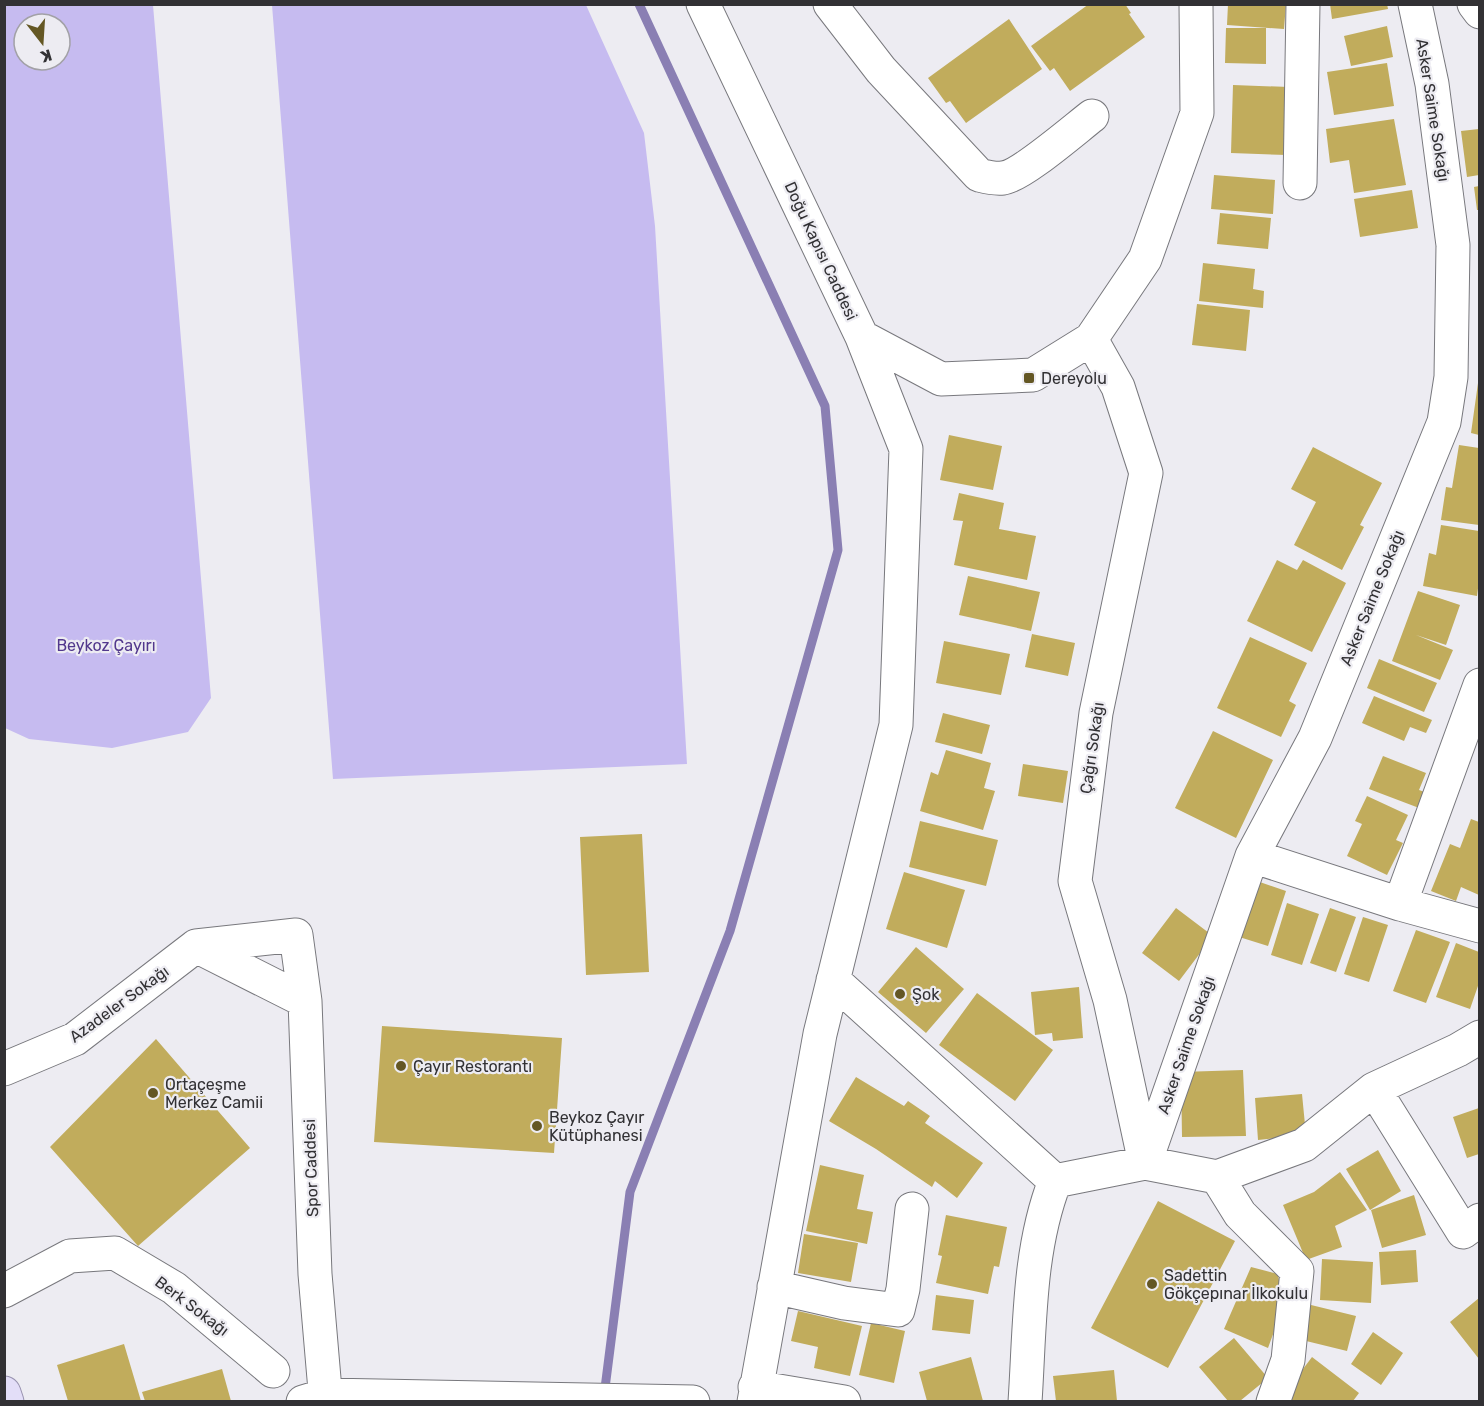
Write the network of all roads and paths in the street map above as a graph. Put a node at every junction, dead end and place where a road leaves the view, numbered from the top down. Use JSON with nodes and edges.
{"nodes":[{"id":1,"x":703,"y":4,"type":"edge"},
{"id":2,"x":830,"y":4,"type":"edge"},
{"id":3,"x":1196,"y":4,"type":"edge"},
{"id":4,"x":1303,"y":4,"type":"edge"},
{"id":5,"x":1415,"y":4,"type":"edge"},
{"id":6,"x":1474,"y":4,"type":"edge"},
{"id":7,"x":1479,"y":12,"type":"edge"},
{"id":8,"x":1092,"y":116,"type":"dead end"},
{"id":9,"x":1300,"y":183,"type":"dead end"},
{"id":10,"x":862,"y":337,"type":"junction"},
{"id":11,"x":1091,"y":339,"type":"junction"},
{"id":12,"x":1479,"y":685,"type":"edge"},
{"id":13,"x":1252,"y":856,"type":"junction"},
{"id":14,"x":1400,"y":904,"type":"junction"},
{"id":15,"x":1479,"y":926,"type":"edge"},
{"id":16,"x":196,"y":946,"type":"junction"},
{"id":17,"x":833,"y":980,"type":"junction"},
{"id":18,"x":305,"y":1001,"type":"junction"},
{"id":19,"x":1479,"y":1021,"type":"edge"},
{"id":20,"x":1469,"y":1044,"type":"edge"},
{"id":21,"x":4,"y":1069,"type":"edge"},
{"id":22,"x":1374,"y":1089,"type":"junction"},
{"id":23,"x":1145,"y":1163,"type":"junction"},
{"id":24,"x":1216,"y":1177,"type":"junction"},
{"id":25,"x":1055,"y":1181,"type":"junction"},
{"id":26,"x":912,"y":1209,"type":"dead end"},
{"id":27,"x":1479,"y":1220,"type":"edge"},
{"id":28,"x":774,"y":1287,"type":"junction"},
{"id":29,"x":4,"y":1291,"type":"edge"},
{"id":30,"x":273,"y":1371,"type":"dead end"},
{"id":31,"x":4,"y":1393,"type":"edge"},
{"id":32,"x":755,"y":1394,"type":"edge"},
{"id":33,"x":318,"y":1399,"type":"edge"},
{"id":34,"x":7,"y":1401,"type":"edge"},
{"id":35,"x":646,"y":1401,"type":"edge"},
{"id":36,"x":693,"y":1401,"type":"edge"},
{"id":37,"x":844,"y":1401,"type":"edge"},
{"id":38,"x":1025,"y":1401,"type":"edge"},
{"id":39,"x":1273,"y":1401,"type":"edge"}],
"edges":[{"from":1,"to":10,"type":"street","name":"Doğu Kapısı Caddesi"},
{"from":2,"to":8,"type":"street"},
{"from":3,"to":11,"type":"street","name":"Doğu Kapısı Caddesi"},
{"from":4,"to":9,"type":"street"},
{"from":5,"to":13,"type":"street","name":"Asker Saime Sokağı"},
{"from":6,"to":7,"type":"street"},
{"from":10,"to":11,"type":"street","name":"Doğu Kapısı Caddesi"},
{"from":10,"to":17,"type":"street"},
{"from":11,"to":23,"type":"street","name":"Çağrı Sokağı"},
{"from":12,"to":14,"type":"street"},
{"from":13,"to":14,"type":"street"},
{"from":13,"to":23,"type":"street","name":"Asker Saime Sokağı"},
{"from":14,"to":15,"type":"street"},
{"from":16,"to":18,"type":"street"},
{"from":16,"to":18,"type":"street","name":"Spor Caddesi"},
{"from":16,"to":21,"type":"street","name":"Azadeler Sokağı"},
{"from":17,"to":25,"type":"street"},
{"from":17,"to":28,"type":"street"},
{"from":18,"to":33,"type":"street","name":"Spor Caddesi"},
{"from":19,"to":20,"type":"street"},
{"from":20,"to":22,"type":"street"},
{"from":22,"to":24,"type":"street"},
{"from":22,"to":27,"type":"street"},
{"from":23,"to":24,"type":"street"},
{"from":23,"to":25,"type":"street"},
{"from":24,"to":39,"type":"street"},
{"from":25,"to":38,"type":"street"},
{"from":26,"to":28,"type":"street"},
{"from":28,"to":32,"type":"street"},
{"from":29,"to":30,"type":"street","name":"Berk Sokağı"},
{"from":31,"to":34,"type":"main road"},
{"from":32,"to":37,"type":"street"},
{"from":33,"to":35,"type":"street"},
{"from":35,"to":36,"type":"street"}]}
